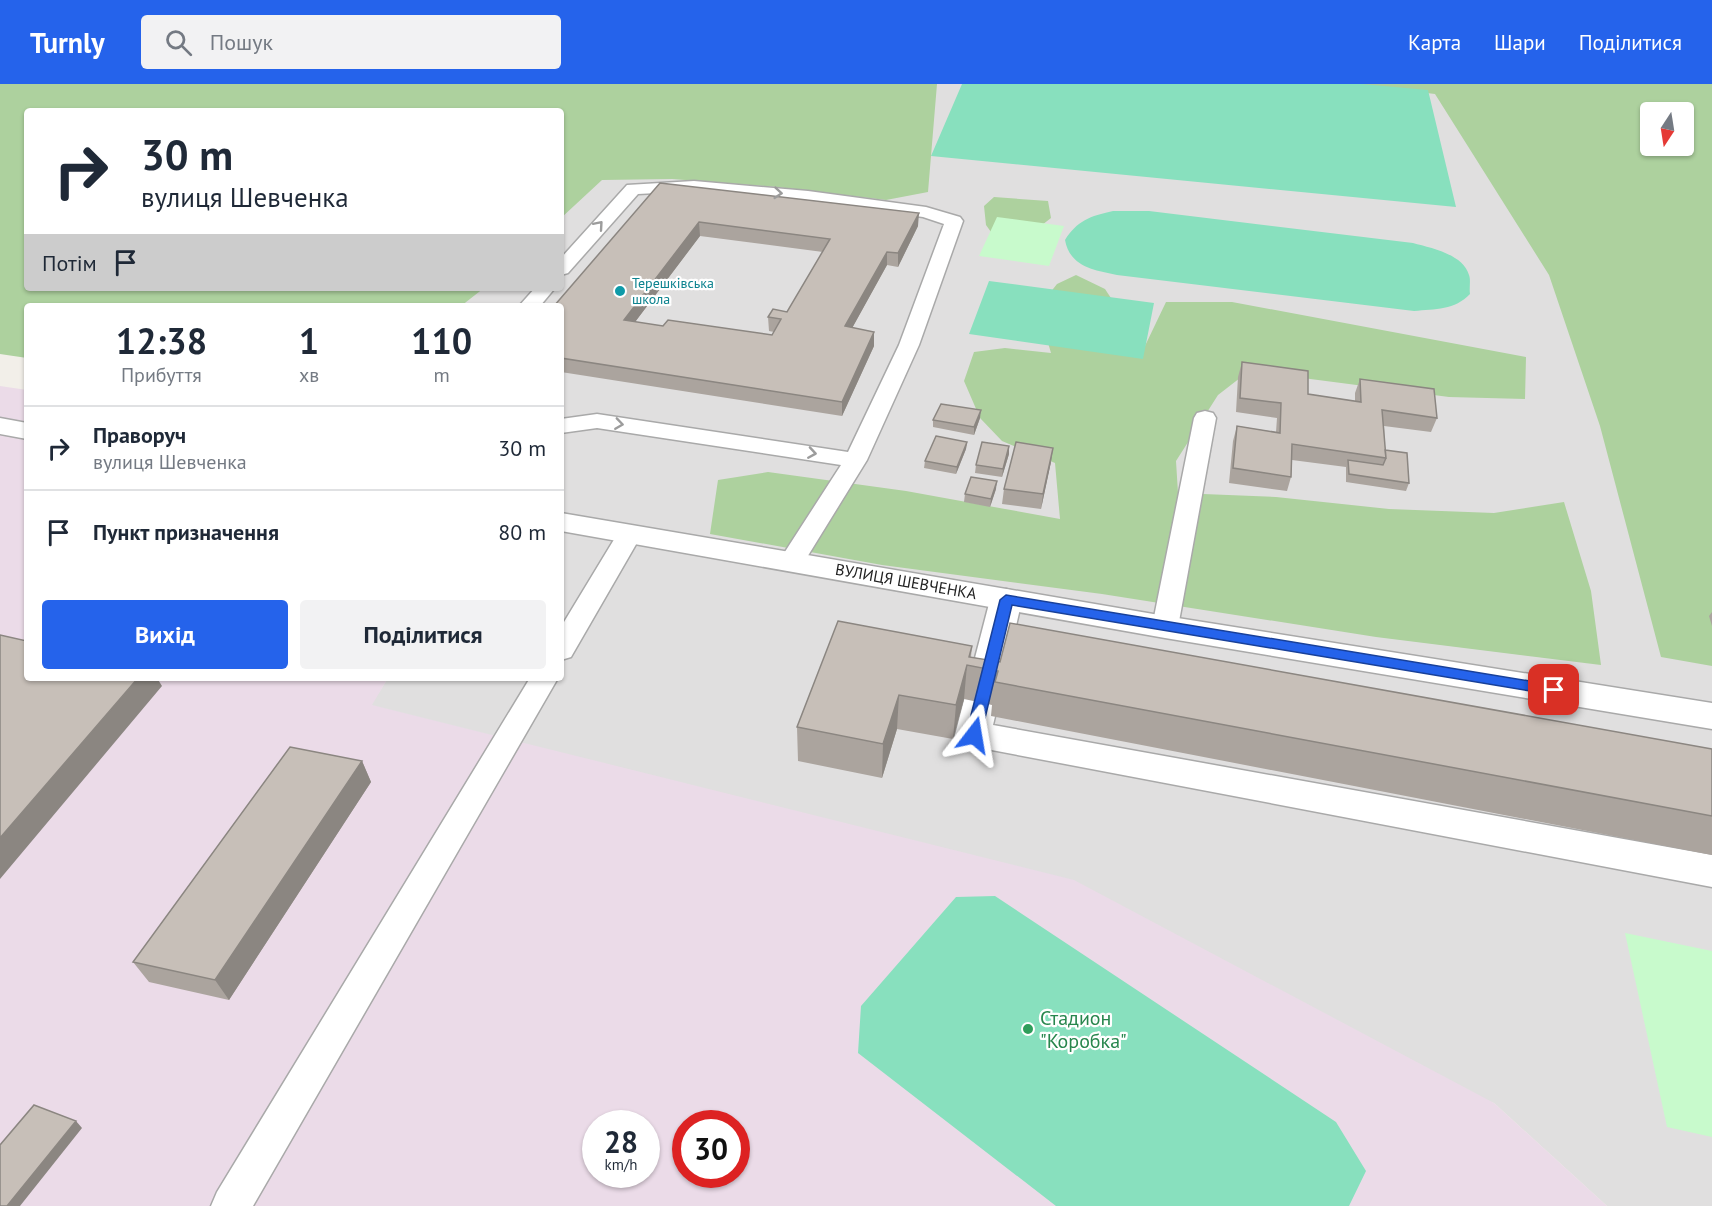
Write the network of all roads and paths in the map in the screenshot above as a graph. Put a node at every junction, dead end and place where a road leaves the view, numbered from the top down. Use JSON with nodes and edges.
{"nodes":[{"id":1,"x":564,"y":266,"type":"edge"},
{"id":2,"x":542,"y":291,"type":"edge"},
{"id":3,"x":532,"y":303,"type":"edge"},
{"id":4,"x":1205,"y":418,"type":"dead end"},
{"id":5,"x":0,"y":426,"type":"edge"},
{"id":6,"x":564,"y":426,"type":"edge"},
{"id":7,"x":24,"y":430,"type":"edge"},
{"id":8,"x":856,"y":460,"type":"junction"},
{"id":9,"x":564,"y":523,"type":"edge"},
{"id":10,"x":630,"y":534,"type":"junction"},
{"id":11,"x":792,"y":561,"type":"junction"},
{"id":12,"x":1006,"y":600,"type":"junction"},
{"id":13,"x":1165,"y":627,"type":"junction"},
{"id":14,"x":564,"y":645,"type":"edge"},
{"id":15,"x":542,"y":681,"type":"edge"},
{"id":16,"x":1712,"y":716,"type":"edge"},
{"id":17,"x":1712,"y":871,"type":"edge"},
{"id":18,"x":231,"y":1206,"type":"edge"}],
"edges":[{"from":1,"to":8,"type":"lane","one_way":true},
{"from":2,"to":3,"type":"lane"},
{"from":4,"to":13,"type":"lane"},
{"from":5,"to":7,"type":"street"},
{"from":6,"to":8,"type":"lane","one_way":true},
{"from":8,"to":11,"type":"lane"},
{"from":9,"to":10,"type":"street","name":"ВУЛИЦЯ ШЕВЧЕНКА"},
{"from":10,"to":11,"type":"street","name":"ВУЛИЦЯ ШЕВЧЕНКА"},
{"from":10,"to":14,"type":"lane"},
{"from":11,"to":12,"type":"street","name":"ВУЛИЦЯ ШЕВЧЕНКА"},
{"from":12,"to":13,"type":"street","name":"ВУЛИЦЯ ШЕВЧЕНКА"},
{"from":12,"to":17,"type":"street"},
{"from":13,"to":16,"type":"street","name":"ВУЛИЦЯ ШЕВЧЕНКА"},
{"from":15,"to":18,"type":"lane"}]}
